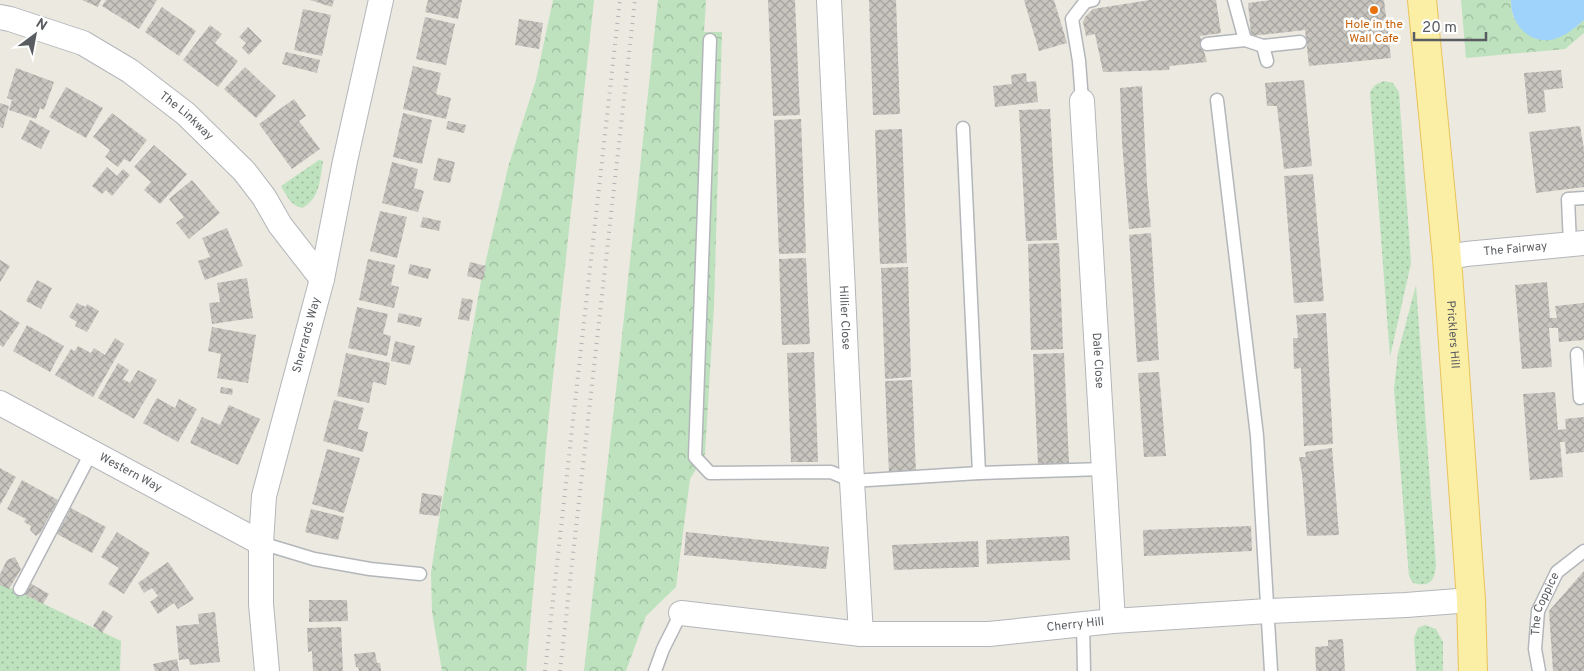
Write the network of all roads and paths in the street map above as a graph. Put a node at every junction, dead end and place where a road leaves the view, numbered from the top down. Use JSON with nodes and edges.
{"nodes":[{"id":1,"x":381,"y":0,"type":"edge"},
{"id":2,"x":829,"y":0,"type":"edge"},
{"id":3,"x":1093,"y":0,"type":"edge"},
{"id":4,"x":1234,"y":0,"type":"edge"},
{"id":5,"x":1422,"y":0,"type":"edge"},
{"id":6,"x":0,"y":18,"type":"edge"},
{"id":7,"x":710,"y":40,"type":"dead end"},
{"id":8,"x":1245,"y":40,"type":"junction"},
{"id":9,"x":1300,"y":42,"type":"dead end"},
{"id":10,"x":1207,"y":44,"type":"dead end"},
{"id":11,"x":1263,"y":46,"type":"junction"},
{"id":12,"x":1267,"y":61,"type":"dead end"},
{"id":13,"x":1217,"y":100,"type":"dead end"},
{"id":14,"x":1082,"y":101,"type":"joint"},
{"id":15,"x":963,"y":128,"type":"dead end"},
{"id":16,"x":1584,"y":198,"type":"edge"},
{"id":17,"x":1577,"y":243,"type":"edge"},
{"id":18,"x":1447,"y":258,"type":"junction"},
{"id":19,"x":322,"y":279,"type":"junction"},
{"id":20,"x":1577,"y":354,"type":"dead end"},
{"id":21,"x":1581,"y":374,"type":"edge"},
{"id":22,"x":1580,"y":398,"type":"dead end"},
{"id":23,"x":0,"y":403,"type":"edge"},
{"id":24,"x":91,"y":453,"type":"junction"},
{"id":25,"x":1104,"y":468,"type":"junction"},
{"id":26,"x":979,"y":473,"type":"junction"},
{"id":27,"x":852,"y":481,"type":"junction"},
{"id":28,"x":260,"y":544,"type":"junction"},
{"id":29,"x":1584,"y":551,"type":"edge"},
{"id":30,"x":420,"y":574,"type":"dead end"},
{"id":31,"x":20,"y":589,"type":"dead end"},
{"id":32,"x":1471,"y":600,"type":"junction"},
{"id":33,"x":1268,"y":611,"type":"junction"},
{"id":34,"x":681,"y":613,"type":"joint"},
{"id":35,"x":1113,"y":621,"type":"junction"},
{"id":36,"x":1083,"y":624,"type":"junction"},
{"id":37,"x":861,"y":634,"type":"junction"},
{"id":38,"x":267,"y":671,"type":"edge"},
{"id":39,"x":655,"y":671,"type":"edge"},
{"id":40,"x":1084,"y":671,"type":"edge"},
{"id":41,"x":1270,"y":671,"type":"edge"},
{"id":42,"x":1473,"y":671,"type":"edge"},
{"id":43,"x":1539,"y":671,"type":"edge"}],
"edges":[{"from":1,"to":19,"type":"street","name":"Sherrards Way"},
{"from":2,"to":27,"type":"street","name":"Hillier Close"},
{"from":3,"to":14,"type":"lane"},
{"from":4,"to":8,"type":"lane"},
{"from":5,"to":18,"type":"main road","name":"Pricklers Hill"},
{"from":6,"to":19,"type":"street","name":"The Linkway"},
{"from":7,"to":27,"type":"lane"},
{"from":8,"to":10,"type":"lane"},
{"from":8,"to":11,"type":"lane"},
{"from":9,"to":11,"type":"lane"},
{"from":11,"to":12,"type":"lane"},
{"from":13,"to":33,"type":"lane"},
{"from":14,"to":25,"type":"street","name":"Dale Close"},
{"from":15,"to":26,"type":"lane"},
{"from":16,"to":17,"type":"lane"},
{"from":17,"to":18,"type":"street","name":"The Fairway"},
{"from":18,"to":32,"type":"main road","name":"Pricklers Hill"},
{"from":19,"to":28,"type":"street","name":"Sherrards Way"},
{"from":20,"to":21,"type":"lane"},
{"from":21,"to":22,"type":"lane"},
{"from":23,"to":24,"type":"street","name":"Western Way"},
{"from":24,"to":28,"type":"street","name":"Western Way"},
{"from":24,"to":31,"type":"lane"},
{"from":25,"to":26,"type":"lane"},
{"from":25,"to":35,"type":"street","name":"Dale Close"},
{"from":26,"to":27,"type":"lane"},
{"from":27,"to":37,"type":"street","name":"Hillier Close"},
{"from":28,"to":30,"type":"lane"},
{"from":28,"to":38,"type":"street","name":"Sherrards Way"},
{"from":29,"to":43,"type":"lane","name":"The Coppice"},
{"from":32,"to":33,"type":"street","name":"Cherry Hill"},
{"from":32,"to":42,"type":"main road","name":"Pricklers Hill"},
{"from":33,"to":35,"type":"street","name":"Cherry Hill"},
{"from":33,"to":41,"type":"lane"},
{"from":34,"to":37,"type":"street","name":"Cherry Hill"},
{"from":34,"to":39,"type":"lane"},
{"from":35,"to":36,"type":"street","name":"Cherry Hill"},
{"from":36,"to":37,"type":"street","name":"Cherry Hill"},
{"from":36,"to":40,"type":"lane"}]}
